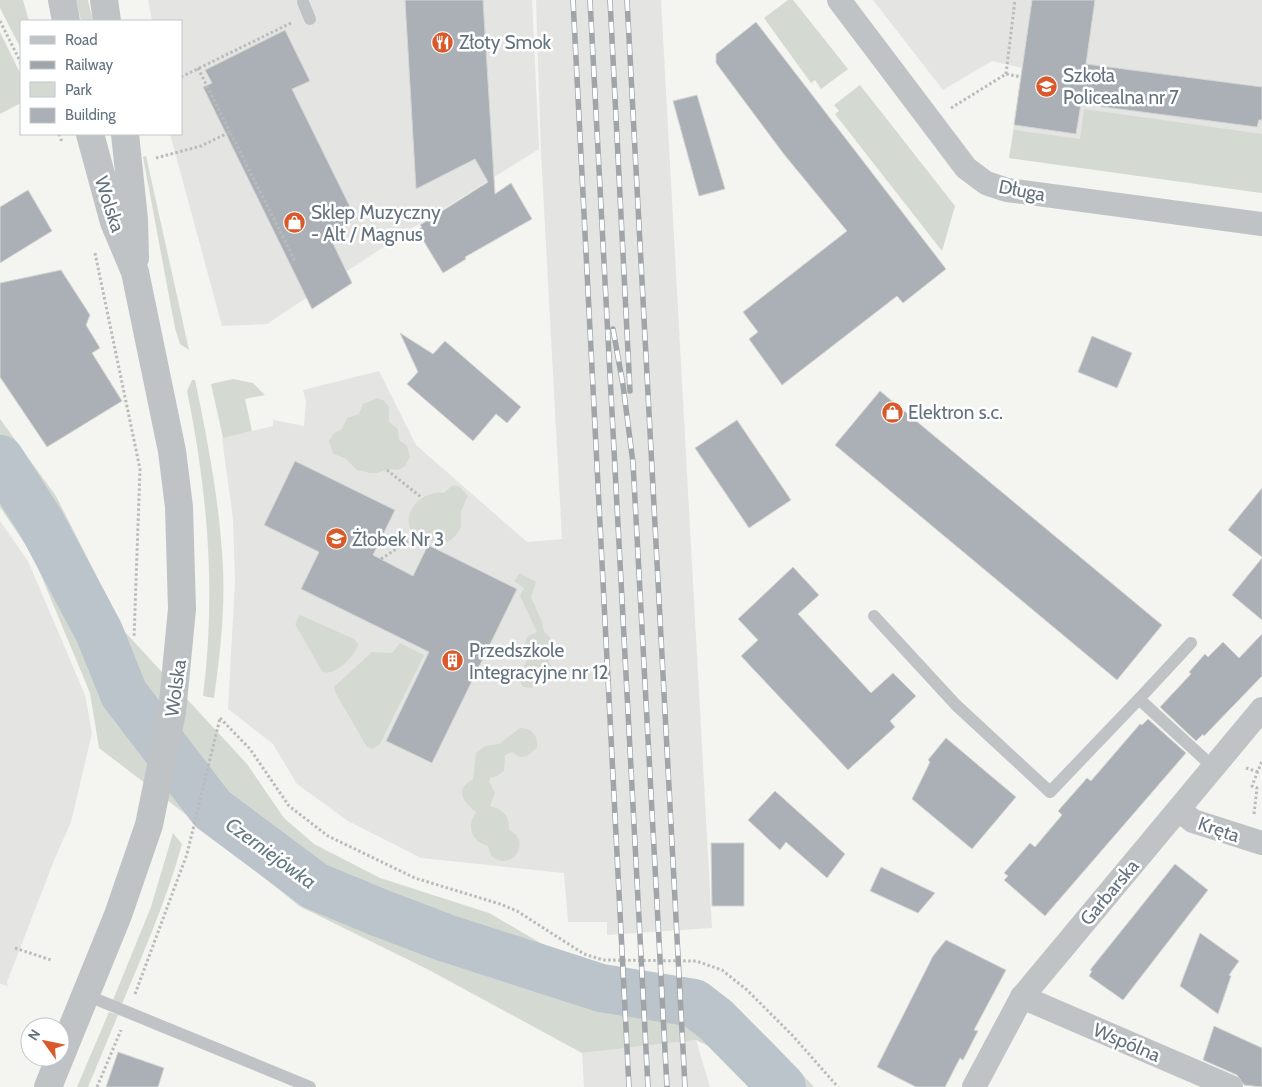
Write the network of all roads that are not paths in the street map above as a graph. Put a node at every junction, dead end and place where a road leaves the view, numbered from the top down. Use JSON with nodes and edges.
{"nodes":[{"id":1,"x":62,"y":0,"type":"edge"},
{"id":2,"x":104,"y":0,"type":"edge"},
{"id":3,"x":839,"y":0,"type":"edge"},
{"id":4,"x":303,"y":2,"type":"dead end"},
{"id":5,"x":310,"y":19,"type":"dead end"},
{"id":6,"x":66,"y":20,"type":"edge"},
{"id":7,"x":107,"y":20,"type":"edge"},
{"id":8,"x":90,"y":135,"type":"edge"},
{"id":9,"x":125,"y":135,"type":"edge"},
{"id":10,"x":1262,"y":224,"type":"edge"},
{"id":11,"x":135,"y":272,"type":"junction"},
{"id":12,"x":874,"y":616,"type":"dead end"},
{"id":13,"x":1191,"y":642,"type":"dead end"},
{"id":14,"x":1138,"y":699,"type":"junction"},
{"id":15,"x":1262,"y":709,"type":"edge"},
{"id":16,"x":1214,"y":768,"type":"junction"},
{"id":17,"x":1179,"y":810,"type":"junction"},
{"id":18,"x":1258,"y":833,"type":"edge"},
{"id":19,"x":86,"y":995,"type":"junction"},
{"id":20,"x":1022,"y":997,"type":"junction"},
{"id":21,"x":48,"y":1087,"type":"edge"},
{"id":22,"x":310,"y":1087,"type":"edge"},
{"id":23,"x":974,"y":1087,"type":"edge"},
{"id":24,"x":1231,"y":1087,"type":"edge"}],
"edges":[{"from":1,"to":6,"type":"street"},
{"from":2,"to":7,"type":"street"},
{"from":3,"to":10,"type":"street","name":"Długa"},
{"from":4,"to":5,"type":"lane"},
{"from":8,"to":11,"type":"street","name":"Wolska"},
{"from":9,"to":11,"type":"street","name":"Wolska"},
{"from":11,"to":19,"type":"street","name":"Wolska"},
{"from":12,"to":14,"type":"lane"},
{"from":13,"to":14,"type":"lane"},
{"from":14,"to":16,"type":"lane"},
{"from":15,"to":16,"type":"street","name":"Garbarska"},
{"from":16,"to":17,"type":"street","name":"Garbarska"},
{"from":17,"to":18,"type":"street","name":"Kręta"},
{"from":17,"to":20,"type":"street","name":"Garbarska"},
{"from":19,"to":21,"type":"street","name":"Wolska"},
{"from":19,"to":22,"type":"lane"},
{"from":20,"to":23,"type":"street","name":"Garbarska"},
{"from":20,"to":24,"type":"street","name":"Wspólna"}]}
